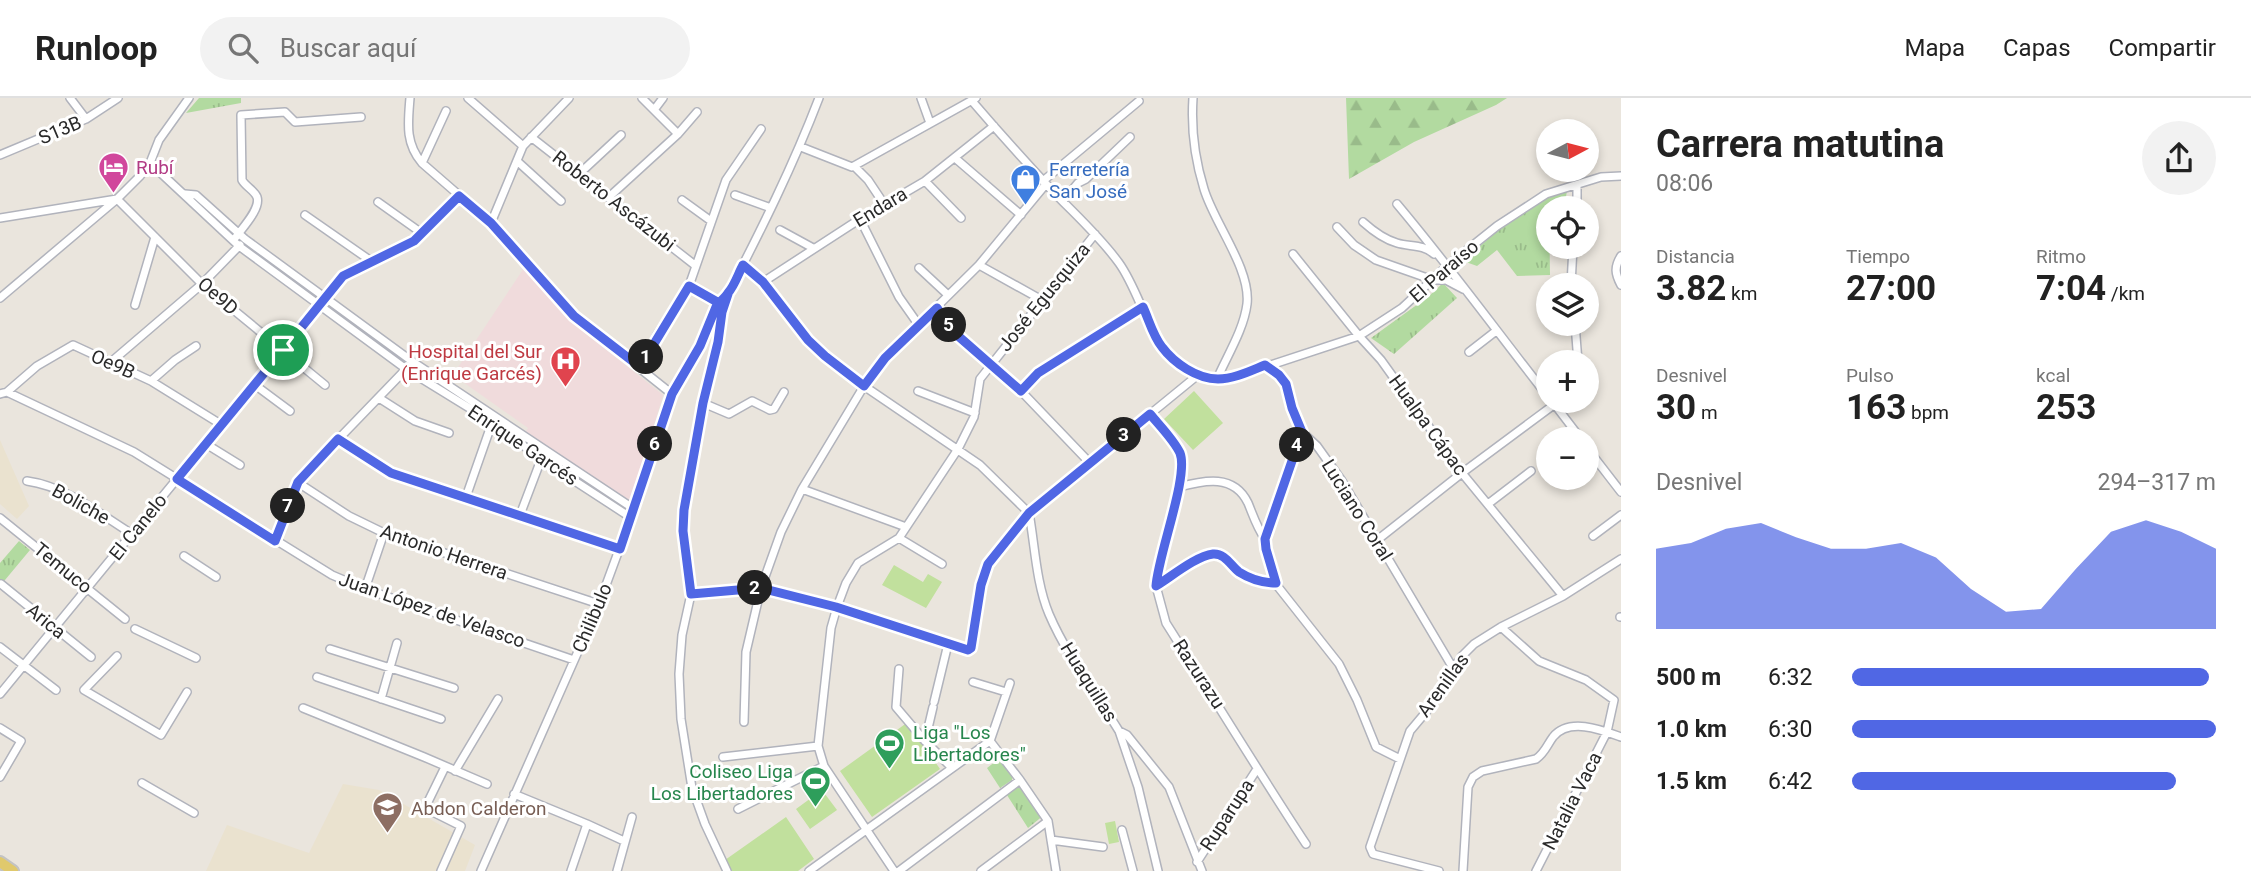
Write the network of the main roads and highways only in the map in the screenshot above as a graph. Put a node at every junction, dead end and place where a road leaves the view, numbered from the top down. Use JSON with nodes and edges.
{"nodes":[{"id":1,"x":0,"y":862,"type":"edge"},
{"id":2,"x":13,"y":871,"type":"edge"}],
"edges":[{"from":1,"to":2,"type":"main road"}]}
